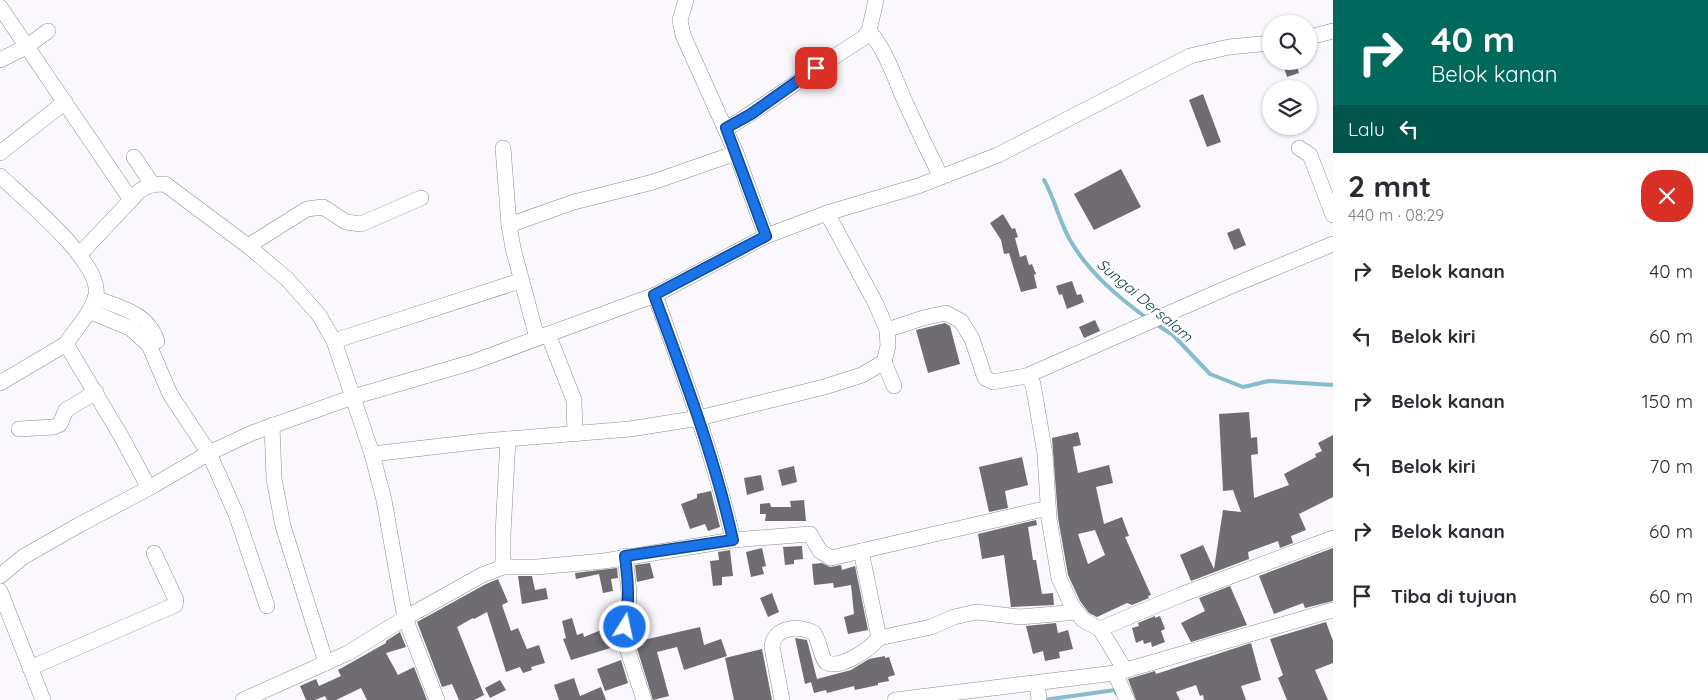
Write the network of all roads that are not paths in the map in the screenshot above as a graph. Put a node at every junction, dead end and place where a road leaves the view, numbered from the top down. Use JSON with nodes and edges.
{"nodes":[{"id":1,"x":686,"y":0,"type":"edge"},
{"id":2,"x":876,"y":0,"type":"edge"},
{"id":3,"x":0,"y":7,"type":"edge"},
{"id":4,"x":48,"y":31,"type":"dead end"},
{"id":5,"x":1333,"y":31,"type":"edge"},
{"id":6,"x":869,"y":32,"type":"junction"},
{"id":7,"x":1317,"y":35,"type":"edge"},
{"id":8,"x":1262,"y":44,"type":"edge"},
{"id":9,"x":26,"y":47,"type":"junction"},
{"id":10,"x":0,"y":60,"type":"edge"},
{"id":11,"x":65,"y":102,"type":"junction"},
{"id":12,"x":726,"y":128,"type":"junction"},
{"id":13,"x":504,"y":148,"type":"dead end"},
{"id":14,"x":1299,"y":148,"type":"dead end"},
{"id":15,"x":736,"y":152,"type":"junction"},
{"id":16,"x":0,"y":153,"type":"edge"},
{"id":17,"x":134,"y":157,"type":"dead end"},
{"id":18,"x":0,"y":176,"type":"edge"},
{"id":19,"x":941,"y":177,"type":"junction"},
{"id":20,"x":152,"y":184,"type":"junction"},
{"id":21,"x":421,"y":198,"type":"dead end"},
{"id":22,"x":131,"y":200,"type":"junction"},
{"id":23,"x":827,"y":213,"type":"junction"},
{"id":24,"x":1333,"y":215,"type":"edge"},
{"id":25,"x":509,"y":225,"type":"junction"},
{"id":26,"x":766,"y":236,"type":"junction"},
{"id":27,"x":1333,"y":244,"type":"edge"},
{"id":28,"x":248,"y":246,"type":"junction"},
{"id":29,"x":80,"y":254,"type":"junction"},
{"id":30,"x":520,"y":281,"type":"junction"},
{"id":31,"x":654,"y":295,"type":"junction"},
{"id":32,"x":92,"y":304,"type":"junction"},
{"id":33,"x":887,"y":330,"type":"junction"},
{"id":34,"x":542,"y":336,"type":"junction"},
{"id":35,"x":334,"y":341,"type":"junction"},
{"id":36,"x":66,"y":344,"type":"junction"},
{"id":37,"x":884,"y":362,"type":"junction"},
{"id":38,"x":1026,"y":376,"type":"junction"},
{"id":39,"x":0,"y":383,"type":"edge"},
{"id":40,"x":894,"y":386,"type":"dead end"},
{"id":41,"x":96,"y":392,"type":"junction"},
{"id":42,"x":353,"y":397,"type":"junction"},
{"id":43,"x":699,"y":418,"type":"junction"},
{"id":44,"x":272,"y":425,"type":"junction"},
{"id":45,"x":19,"y":429,"type":"dead end"},
{"id":46,"x":575,"y":434,"type":"junction"},
{"id":47,"x":508,"y":439,"type":"junction"},
{"id":48,"x":209,"y":454,"type":"junction"},
{"id":49,"x":372,"y":454,"type":"junction"},
{"id":50,"x":149,"y":488,"type":"junction"},
{"id":51,"x":1048,"y":508,"type":"junction"},
{"id":52,"x":1333,"y":538,"type":"edge"},
{"id":53,"x":733,"y":540,"type":"junction"},
{"id":54,"x":861,"y":551,"type":"junction"},
{"id":55,"x":154,"y":553,"type":"dead end"},
{"id":56,"x":625,"y":556,"type":"junction"},
{"id":57,"x":503,"y":567,"type":"junction"},
{"id":58,"x":0,"y":576,"type":"edge"},
{"id":59,"x":0,"y":591,"type":"edge"},
{"id":60,"x":267,"y":606,"type":"dead end"},
{"id":61,"x":1333,"y":610,"type":"edge"},
{"id":62,"x":1077,"y":612,"type":"junction"},
{"id":63,"x":405,"y":618,"type":"junction"},
{"id":64,"x":1100,"y":629,"type":"junction"},
{"id":65,"x":879,"y":638,"type":"junction"},
{"id":66,"x":326,"y":663,"type":"junction"},
{"id":67,"x":30,"y":668,"type":"junction"},
{"id":68,"x":1120,"y":672,"type":"junction"},
{"id":69,"x":1038,"y":692,"type":"edge"},
{"id":70,"x":43,"y":700,"type":"edge"},
{"id":71,"x":243,"y":700,"type":"edge"},
{"id":72,"x":437,"y":700,"type":"edge"},
{"id":73,"x":644,"y":700,"type":"edge"},
{"id":74,"x":782,"y":700,"type":"edge"},
{"id":75,"x":895,"y":700,"type":"edge"},
{"id":76,"x":1127,"y":700,"type":"edge"}],
"edges":[{"from":1,"to":12,"type":"street"},
{"from":2,"to":6,"type":"street"},
{"from":3,"to":9,"type":"street"},
{"from":4,"to":9,"type":"street"},
{"from":5,"to":7,"type":"street"},
{"from":6,"to":12,"type":"street"},
{"from":6,"to":19,"type":"street"},
{"from":8,"to":19,"type":"street"},
{"from":9,"to":10,"type":"street"},
{"from":9,"to":11,"type":"street"},
{"from":11,"to":16,"type":"street"},
{"from":11,"to":22,"type":"street"},
{"from":12,"to":15,"type":"street"},
{"from":13,"to":25,"type":"street"},
{"from":14,"to":24,"type":"street"},
{"from":15,"to":25,"type":"street"},
{"from":15,"to":26,"type":"street"},
{"from":17,"to":20,"type":"street"},
{"from":18,"to":29,"type":"street"},
{"from":19,"to":23,"type":"street"},
{"from":20,"to":22,"type":"street"},
{"from":20,"to":28,"type":"street"},
{"from":21,"to":28,"type":"street"},
{"from":22,"to":29,"type":"street"},
{"from":23,"to":26,"type":"street"},
{"from":23,"to":33,"type":"street"},
{"from":25,"to":30,"type":"street"},
{"from":26,"to":31,"type":"street"},
{"from":27,"to":38,"type":"street"},
{"from":28,"to":35,"type":"street"},
{"from":29,"to":32,"type":"street"},
{"from":30,"to":34,"type":"street"},
{"from":30,"to":35,"type":"street"},
{"from":31,"to":34,"type":"street"},
{"from":31,"to":43,"type":"street"},
{"from":32,"to":36,"type":"street"},
{"from":32,"to":48,"type":"street"},
{"from":33,"to":37,"type":"street"},
{"from":33,"to":38,"type":"street"},
{"from":34,"to":42,"type":"street"},
{"from":34,"to":46,"type":"street"},
{"from":35,"to":42,"type":"street"},
{"from":36,"to":39,"type":"street"},
{"from":36,"to":41,"type":"street"},
{"from":37,"to":40,"type":"street"},
{"from":37,"to":43,"type":"street"},
{"from":38,"to":51,"type":"street"},
{"from":41,"to":45,"type":"street"},
{"from":41,"to":50,"type":"street"},
{"from":42,"to":44,"type":"street"},
{"from":42,"to":49,"type":"street"},
{"from":43,"to":46,"type":"street"},
{"from":43,"to":53,"type":"street"},
{"from":44,"to":48,"type":"street"},
{"from":44,"to":66,"type":"street"},
{"from":46,"to":47,"type":"street"},
{"from":47,"to":49,"type":"street"},
{"from":47,"to":57,"type":"street"},
{"from":48,"to":50,"type":"street"},
{"from":48,"to":60,"type":"street"},
{"from":49,"to":63,"type":"street"},
{"from":50,"to":58,"type":"street"},
{"from":51,"to":54,"type":"street"},
{"from":51,"to":62,"type":"street"},
{"from":52,"to":64,"type":"street"},
{"from":53,"to":54,"type":"street"},
{"from":53,"to":56,"type":"street"},
{"from":54,"to":65,"type":"street"},
{"from":55,"to":67,"type":"street"},
{"from":56,"to":57,"type":"street"},
{"from":56,"to":73,"type":"street"},
{"from":57,"to":63,"type":"street"},
{"from":59,"to":67,"type":"street"},
{"from":61,"to":68,"type":"street"},
{"from":62,"to":64,"type":"street"},
{"from":62,"to":65,"type":"street"},
{"from":63,"to":66,"type":"street"},
{"from":63,"to":72,"type":"street"},
{"from":64,"to":68,"type":"street"},
{"from":65,"to":74,"type":"street"},
{"from":66,"to":71,"type":"street"},
{"from":67,"to":70,"type":"street"},
{"from":68,"to":69,"type":"street"},
{"from":68,"to":76,"type":"street"},
{"from":69,"to":75,"type":"street"}]}
